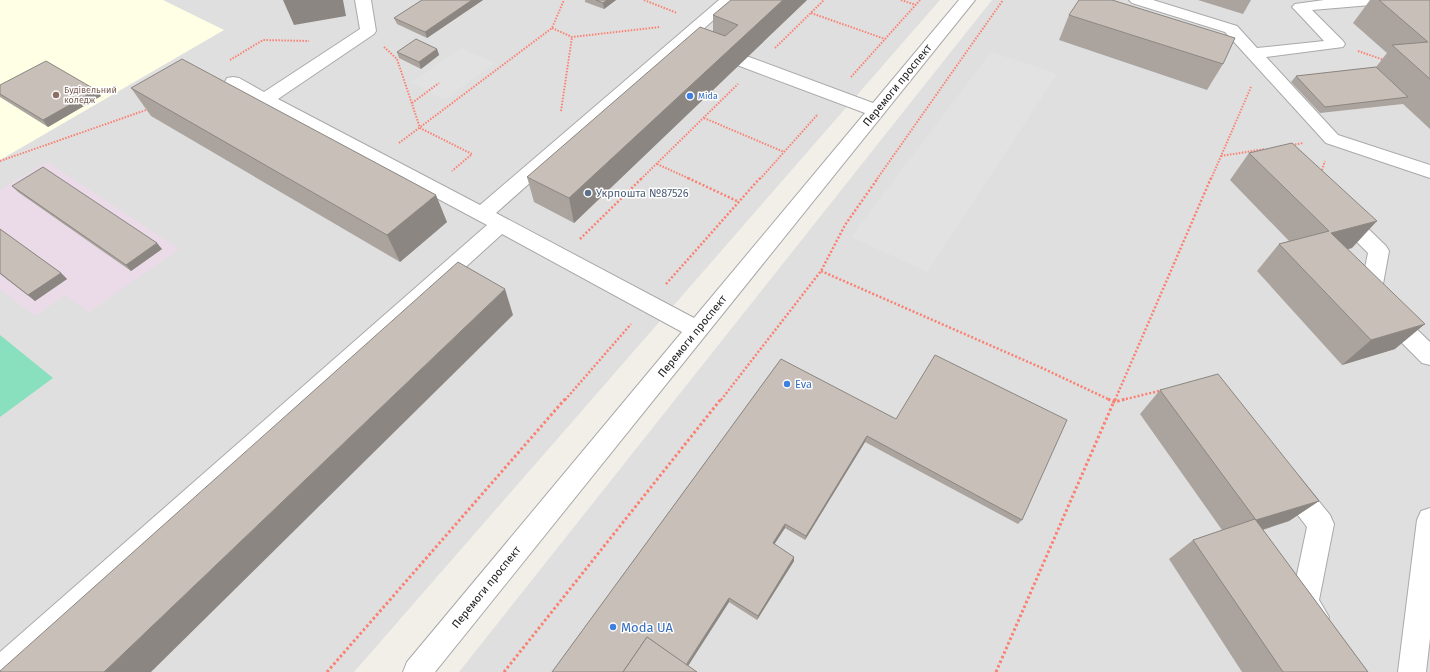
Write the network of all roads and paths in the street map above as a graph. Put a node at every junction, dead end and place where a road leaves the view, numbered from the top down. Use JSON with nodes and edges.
{"nodes":[{"id":1,"x":363,"y":0,"type":"edge"},
{"id":2,"x":564,"y":0,"type":"edge"},
{"id":3,"x":644,"y":0,"type":"edge"},
{"id":4,"x":728,"y":0,"type":"edge"},
{"id":5,"x":824,"y":0,"type":"edge"},
{"id":6,"x":902,"y":0,"type":"edge"},
{"id":7,"x":920,"y":0,"type":"edge"},
{"id":8,"x":967,"y":0,"type":"edge"},
{"id":9,"x":1003,"y":0,"type":"edge"},
{"id":10,"x":1137,"y":0,"type":"edge"},
{"id":11,"x":1371,"y":0,"type":"edge"},
{"id":12,"x":916,"y":5,"type":"junction"},
{"id":13,"x":811,"y":13,"type":"junction"},
{"id":14,"x":702,"y":22,"type":"junction"},
{"id":15,"x":552,"y":28,"type":"junction"},
{"id":16,"x":572,"y":37,"type":"junction"},
{"id":17,"x":885,"y":39,"type":"junction"},
{"id":18,"x":351,"y":42,"type":"junction"},
{"id":19,"x":1258,"y":58,"type":"junction"},
{"id":20,"x":397,"y":59,"type":"edge"},
{"id":21,"x":1384,"y":60,"type":"dead end"},
{"id":22,"x":225,"y":63,"type":"dead end"},
{"id":23,"x":1388,"y":63,"type":"dead end"},
{"id":24,"x":750,"y":64,"type":"junction"},
{"id":25,"x":233,"y":82,"type":"dead end"},
{"id":26,"x":439,"y":83,"type":"dead end"},
{"id":27,"x":834,"y":96,"type":"junction"},
{"id":28,"x":265,"y":99,"type":"junction"},
{"id":29,"x":412,"y":103,"type":"junction"},
{"id":30,"x":151,"y":108,"type":"edge"},
{"id":31,"x":876,"y":111,"type":"junction"},
{"id":32,"x":704,"y":118,"type":"junction"},
{"id":33,"x":420,"y":128,"type":"junction"},
{"id":34,"x":1332,"y":139,"type":"junction"},
{"id":35,"x":1287,"y":146,"type":"edge"},
{"id":36,"x":1272,"y":148,"type":"edge"},
{"id":37,"x":555,"y":150,"type":"junction"},
{"id":38,"x":784,"y":152,"type":"junction"},
{"id":39,"x":472,"y":154,"type":"dead end"},
{"id":40,"x":1221,"y":156,"type":"junction"},
{"id":41,"x":378,"y":159,"type":"junction"},
{"id":42,"x":0,"y":161,"type":"edge"},
{"id":43,"x":657,"y":164,"type":"junction"},
{"id":44,"x":1430,"y":172,"type":"edge"},
{"id":45,"x":1316,"y":190,"type":"joint"},
{"id":46,"x":739,"y":202,"type":"junction"},
{"id":47,"x":491,"y":219,"type":"junction"},
{"id":48,"x":579,"y":240,"type":"dead end"},
{"id":49,"x":821,"y":272,"type":"junction"},
{"id":50,"x":665,"y":285,"type":"dead end"},
{"id":51,"x":649,"y":303,"type":"junction"},
{"id":52,"x":697,"y":330,"type":"junction"},
{"id":53,"x":1430,"y":356,"type":"edge"},
{"id":54,"x":1168,"y":389,"type":"edge"},
{"id":55,"x":1114,"y":402,"type":"junction"},
{"id":56,"x":1279,"y":470,"type":"edge"},
{"id":57,"x":1430,"y":520,"type":"edge"},
{"id":58,"x":1328,"y":634,"type":"edge"},
{"id":59,"x":423,"y":670,"type":"edge"},
{"id":60,"x":0,"y":671,"type":"edge"},
{"id":61,"x":327,"y":672,"type":"edge"},
{"id":62,"x":504,"y":672,"type":"edge"},
{"id":63,"x":996,"y":672,"type":"edge"},
{"id":64,"x":1412,"y":672,"type":"edge"}],
"edges":[{"from":1,"to":18,"type":"street"},
{"from":2,"to":15,"type":"path"},
{"from":3,"to":14,"type":"path"},
{"from":4,"to":14,"type":"street"},
{"from":5,"to":13,"type":"path"},
{"from":6,"to":12,"type":"path"},
{"from":7,"to":12,"type":"path"},
{"from":8,"to":31,"type":"street","name":"Перемоги проспект"},
{"from":9,"to":49,"type":"path"},
{"from":10,"to":19,"type":"street"},
{"from":11,"to":19,"type":"street"},
{"from":12,"to":17,"type":"path"},
{"from":13,"to":17,"type":"path"},
{"from":13,"to":24,"type":"path"},
{"from":14,"to":16,"type":"path"},
{"from":14,"to":37,"type":"street"},
{"from":15,"to":16,"type":"path"},
{"from":15,"to":33,"type":"path"},
{"from":16,"to":37,"type":"path"},
{"from":17,"to":27,"type":"path"},
{"from":18,"to":22,"type":"path"},
{"from":18,"to":28,"type":"street"},
{"from":19,"to":34,"type":"street"},
{"from":19,"to":40,"type":"path"},
{"from":20,"to":29,"type":"path"},
{"from":21,"to":23,"type":"path"},
{"from":24,"to":27,"type":"street"},
{"from":24,"to":32,"type":"path"},
{"from":25,"to":28,"type":"street"},
{"from":26,"to":29,"type":"path"},
{"from":27,"to":31,"type":"street"},
{"from":27,"to":38,"type":"path"},
{"from":28,"to":41,"type":"street"},
{"from":29,"to":33,"type":"path"},
{"from":30,"to":42,"type":"path"},
{"from":31,"to":52,"type":"street","name":"Перемоги проспект"},
{"from":32,"to":38,"type":"path"},
{"from":32,"to":43,"type":"path"},
{"from":33,"to":39,"type":"path"},
{"from":33,"to":41,"type":"path"},
{"from":34,"to":35,"type":"path"},
{"from":34,"to":44,"type":"street"},
{"from":34,"to":45,"type":"path"},
{"from":36,"to":40,"type":"path"},
{"from":37,"to":47,"type":"street"},
{"from":38,"to":46,"type":"path"},
{"from":40,"to":55,"type":"path"},
{"from":41,"to":47,"type":"street"},
{"from":43,"to":46,"type":"path"},
{"from":43,"to":48,"type":"path"},
{"from":45,"to":53,"type":"street"},
{"from":46,"to":50,"type":"path"},
{"from":47,"to":51,"type":"street"},
{"from":47,"to":60,"type":"street"},
{"from":49,"to":55,"type":"path"},
{"from":49,"to":62,"type":"path"},
{"from":51,"to":52,"type":"street"},
{"from":51,"to":61,"type":"path"},
{"from":52,"to":59,"type":"street","name":"Перемоги проспект"},
{"from":54,"to":55,"type":"path"},
{"from":55,"to":63,"type":"path"},
{"from":56,"to":58,"type":"street"},
{"from":57,"to":64,"type":"street"}]}
